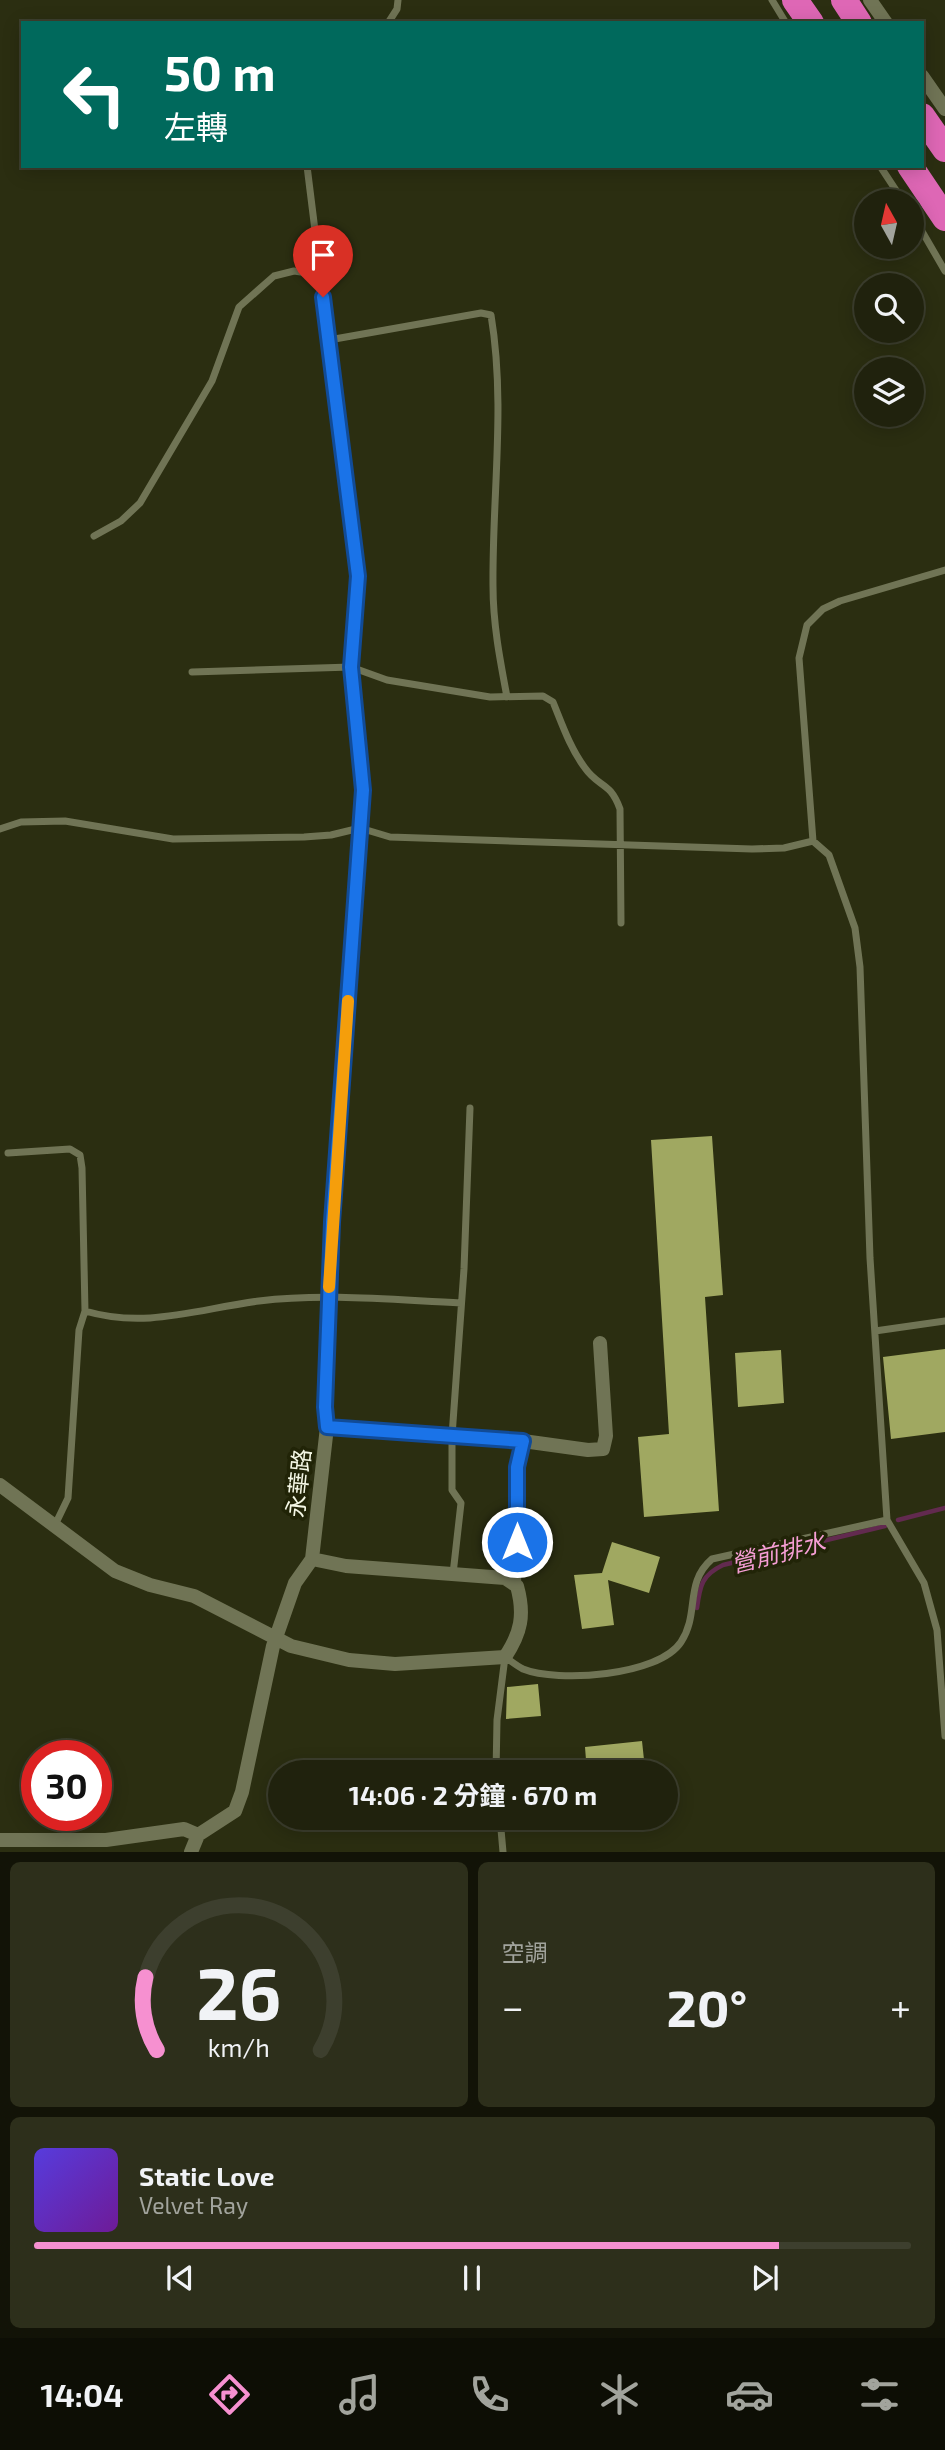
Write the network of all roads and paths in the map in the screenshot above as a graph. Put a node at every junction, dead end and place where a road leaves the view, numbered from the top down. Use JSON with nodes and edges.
{"nodes":[{"id":1,"x":398,"y":0,"type":"edge"},
{"id":2,"x":772,"y":0,"type":"edge"},
{"id":3,"x":795,"y":0,"type":"edge"},
{"id":4,"x":844,"y":0,"type":"edge"},
{"id":5,"x":870,"y":0,"type":"edge"},
{"id":6,"x":389,"y":21,"type":"edge"},
{"id":7,"x":785,"y":21,"type":"edge"},
{"id":8,"x":810,"y":21,"type":"edge"},
{"id":9,"x":858,"y":21,"type":"edge"},
{"id":10,"x":885,"y":21,"type":"edge"},
{"id":11,"x":924,"y":79,"type":"edge"},
{"id":12,"x":945,"y":109,"type":"edge"},
{"id":13,"x":924,"y":119,"type":"edge"},
{"id":14,"x":945,"y":149,"type":"edge"},
{"id":15,"x":307,"y":168,"type":"edge"},
{"id":16,"x":881,"y":168,"type":"edge"},
{"id":17,"x":910,"y":168,"type":"edge"},
{"id":18,"x":895,"y":189,"type":"edge"},
{"id":19,"x":945,"y":218,"type":"edge"},
{"id":20,"x":924,"y":235,"type":"edge"},
{"id":21,"x":945,"y":271,"type":"edge"},
{"id":22,"x":321,"y":275,"type":"junction"},
{"id":23,"x":329,"y":340,"type":"junction"},
{"id":24,"x":94,"y":536,"type":"dead end"},
{"id":25,"x":945,"y":570,"type":"edge"},
{"id":26,"x":351,"y":667,"type":"junction"},
{"id":27,"x":192,"y":672,"type":"dead end"},
{"id":28,"x":507,"y":697,"type":"junction"},
{"id":29,"x":360,"y":828,"type":"junction"},
{"id":30,"x":0,"y":829,"type":"edge"},
{"id":31,"x":813,"y":841,"type":"junction"},
{"id":32,"x":621,"y":842,"type":"junction"},
{"id":33,"x":621,"y":923,"type":"dead end"},
{"id":34,"x":470,"y":1108,"type":"dead end"},
{"id":35,"x":8,"y":1153,"type":"dead end"},
{"id":36,"x":328,"y":1298,"type":"junction"},
{"id":37,"x":461,"y":1303,"type":"junction"},
{"id":38,"x":85,"y":1311,"type":"junction"},
{"id":39,"x":945,"y":1321,"type":"edge"},
{"id":40,"x":875,"y":1331,"type":"junction"},
{"id":41,"x":600,"y":1343,"type":"dead end"},
{"id":42,"x":327,"y":1427,"type":"junction"},
{"id":43,"x":452,"y":1436,"type":"junction"},
{"id":44,"x":523,"y":1441,"type":"junction"},
{"id":45,"x":0,"y":1485,"type":"edge"},
{"id":46,"x":887,"y":1520,"type":"junction"},
{"id":47,"x":55,"y":1525,"type":"junction"},
{"id":48,"x":312,"y":1559,"type":"junction"},
{"id":49,"x":453,"y":1575,"type":"junction"},
{"id":50,"x":514,"y":1584,"type":"junction"},
{"id":51,"x":275,"y":1640,"type":"junction"},
{"id":52,"x":505,"y":1657,"type":"junction"},
{"id":53,"x":945,"y":1736,"type":"edge"},
{"id":54,"x":496,"y":1760,"type":"edge"},
{"id":55,"x":501,"y":1830,"type":"edge"},
{"id":56,"x":198,"y":1835,"type":"junction"},
{"id":57,"x":0,"y":1840,"type":"edge"},
{"id":58,"x":191,"y":1852,"type":"edge"},
{"id":59,"x":503,"y":1852,"type":"edge"}],
"edges":[{"from":1,"to":6,"type":"lane"},
{"from":2,"to":7,"type":"lane"},
{"from":3,"to":8,"type":"highway"},
{"from":4,"to":9,"type":"highway"},
{"from":5,"to":10,"type":"street"},
{"from":11,"to":12,"type":"street"},
{"from":13,"to":14,"type":"highway"},
{"from":15,"to":22,"type":"lane","name":"永華路"},
{"from":16,"to":18,"type":"lane"},
{"from":17,"to":19,"type":"highway"},
{"from":20,"to":21,"type":"lane"},
{"from":22,"to":23,"type":"lane","name":"永華路"},
{"from":22,"to":24,"type":"lane"},
{"from":23,"to":26,"type":"lane","name":"永華路"},
{"from":23,"to":28,"type":"lane"},
{"from":25,"to":31,"type":"lane"},
{"from":26,"to":27,"type":"lane"},
{"from":26,"to":28,"type":"lane"},
{"from":26,"to":29,"type":"lane","name":"永華路"},
{"from":28,"to":32,"type":"lane"},
{"from":29,"to":30,"type":"lane"},
{"from":29,"to":32,"type":"lane"},
{"from":29,"to":36,"type":"street","name":"永華路"},
{"from":31,"to":32,"type":"lane"},
{"from":31,"to":40,"type":"lane"},
{"from":32,"to":33,"type":"lane"},
{"from":34,"to":37,"type":"lane"},
{"from":35,"to":38,"type":"lane"},
{"from":36,"to":37,"type":"lane"},
{"from":36,"to":38,"type":"lane"},
{"from":36,"to":42,"type":"street","name":"永華路"},
{"from":37,"to":43,"type":"lane"},
{"from":38,"to":47,"type":"lane"},
{"from":39,"to":40,"type":"lane"},
{"from":40,"to":46,"type":"lane"},
{"from":41,"to":44,"type":"street"},
{"from":42,"to":43,"type":"street"},
{"from":42,"to":48,"type":"street","name":"永華路"},
{"from":43,"to":44,"type":"street"},
{"from":43,"to":49,"type":"lane"},
{"from":44,"to":50,"type":"street"},
{"from":45,"to":47,"type":"street"},
{"from":46,"to":52,"type":"lane"},
{"from":46,"to":53,"type":"lane"},
{"from":47,"to":51,"type":"street"},
{"from":48,"to":49,"type":"street"},
{"from":48,"to":51,"type":"street","name":"永華路"},
{"from":49,"to":50,"type":"street"},
{"from":50,"to":52,"type":"street"},
{"from":51,"to":52,"type":"street"},
{"from":51,"to":56,"type":"street","name":"永華路"},
{"from":52,"to":54,"type":"lane"},
{"from":55,"to":59,"type":"lane"},
{"from":56,"to":57,"type":"street"},
{"from":56,"to":58,"type":"street"}]}
